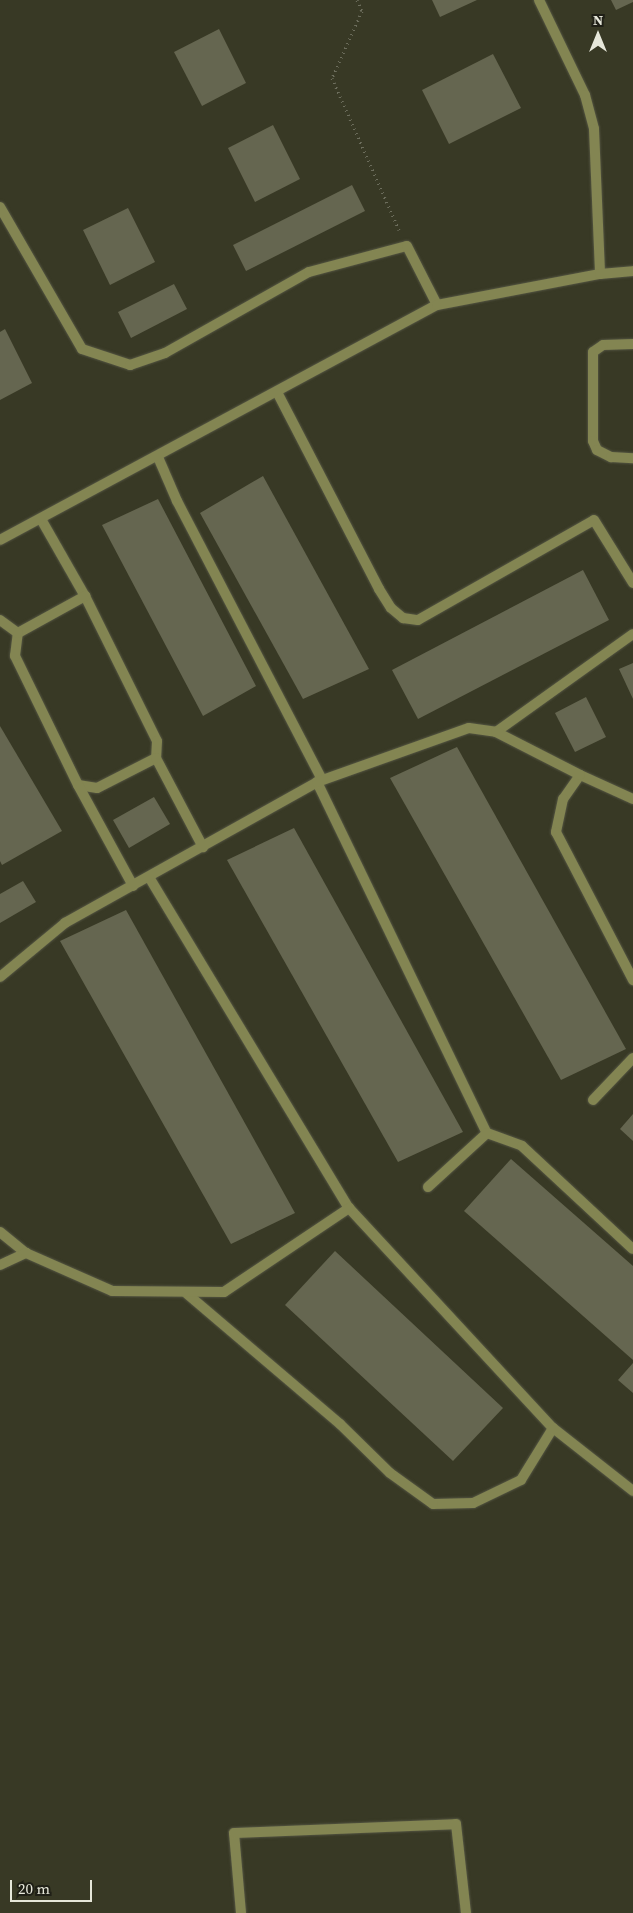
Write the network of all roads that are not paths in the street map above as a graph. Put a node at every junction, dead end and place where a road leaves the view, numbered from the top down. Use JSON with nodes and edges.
{"nodes":[{"id":1,"x":539,"y":0,"type":"edge"},
{"id":2,"x":0,"y":207,"type":"edge"},
{"id":3,"x":633,"y":271,"type":"edge"},
{"id":4,"x":600,"y":274,"type":"junction"},
{"id":5,"x":437,"y":305,"type":"junction"},
{"id":6,"x":633,"y":344,"type":"edge"},
{"id":7,"x":277,"y":392,"type":"junction"},
{"id":8,"x":158,"y":456,"type":"junction"},
{"id":9,"x":633,"y":458,"type":"edge"},
{"id":10,"x":41,"y":519,"type":"junction"},
{"id":11,"x":0,"y":540,"type":"edge"},
{"id":12,"x":633,"y":583,"type":"edge"},
{"id":13,"x":85,"y":596,"type":"junction"},
{"id":14,"x":0,"y":620,"type":"edge"},
{"id":15,"x":18,"y":633,"type":"junction"},
{"id":16,"x":633,"y":634,"type":"edge"},
{"id":17,"x":496,"y":732,"type":"junction"},
{"id":18,"x":156,"y":758,"type":"junction"},
{"id":19,"x":580,"y":775,"type":"junction"},
{"id":20,"x":319,"y":781,"type":"junction"},
{"id":21,"x":78,"y":785,"type":"junction"},
{"id":22,"x":633,"y":799,"type":"edge"},
{"id":23,"x":203,"y":847,"type":"junction"},
{"id":24,"x":149,"y":877,"type":"junction"},
{"id":25,"x":132,"y":886,"type":"junction"},
{"id":26,"x":0,"y":977,"type":"edge"},
{"id":27,"x":633,"y":980,"type":"edge"},
{"id":28,"x":633,"y":1058,"type":"edge"},
{"id":29,"x":594,"y":1100,"type":"dead end"},
{"id":30,"x":487,"y":1133,"type":"junction"},
{"id":31,"x":428,"y":1186,"type":"dead end"},
{"id":32,"x":349,"y":1208,"type":"junction"},
{"id":33,"x":0,"y":1232,"type":"edge"},
{"id":34,"x":633,"y":1249,"type":"edge"},
{"id":35,"x":26,"y":1253,"type":"junction"},
{"id":36,"x":0,"y":1265,"type":"edge"},
{"id":37,"x":187,"y":1294,"type":"junction"},
{"id":38,"x":553,"y":1428,"type":"junction"},
{"id":39,"x":633,"y":1491,"type":"edge"},
{"id":40,"x":241,"y":1913,"type":"edge"},
{"id":41,"x":466,"y":1913,"type":"edge"}],
"edges":[{"from":1,"to":4,"type":"street"},
{"from":2,"to":5,"type":"street"},
{"from":3,"to":4,"type":"street"},
{"from":4,"to":5,"type":"street"},
{"from":5,"to":7,"type":"street"},
{"from":6,"to":9,"type":"street"},
{"from":7,"to":8,"type":"street"},
{"from":7,"to":12,"type":"street"},
{"from":8,"to":10,"type":"street"},
{"from":8,"to":20,"type":"street"},
{"from":10,"to":11,"type":"street"},
{"from":10,"to":13,"type":"street"},
{"from":13,"to":15,"type":"street"},
{"from":13,"to":18,"type":"street"},
{"from":14,"to":15,"type":"street"},
{"from":15,"to":21,"type":"street"},
{"from":16,"to":17,"type":"street"},
{"from":17,"to":19,"type":"street"},
{"from":17,"to":20,"type":"street"},
{"from":18,"to":21,"type":"street"},
{"from":18,"to":23,"type":"street"},
{"from":19,"to":22,"type":"street"},
{"from":19,"to":27,"type":"street"},
{"from":20,"to":23,"type":"street"},
{"from":20,"to":30,"type":"street"},
{"from":21,"to":25,"type":"street"},
{"from":23,"to":24,"type":"street"},
{"from":24,"to":25,"type":"street"},
{"from":24,"to":32,"type":"street"},
{"from":25,"to":26,"type":"street"},
{"from":28,"to":29,"type":"street"},
{"from":30,"to":31,"type":"street"},
{"from":30,"to":34,"type":"street"},
{"from":32,"to":37,"type":"street"},
{"from":32,"to":38,"type":"street"},
{"from":33,"to":35,"type":"street"},
{"from":35,"to":36,"type":"street"},
{"from":35,"to":37,"type":"street"},
{"from":37,"to":38,"type":"street"},
{"from":38,"to":39,"type":"street"},
{"from":40,"to":41,"type":"street"}]}
